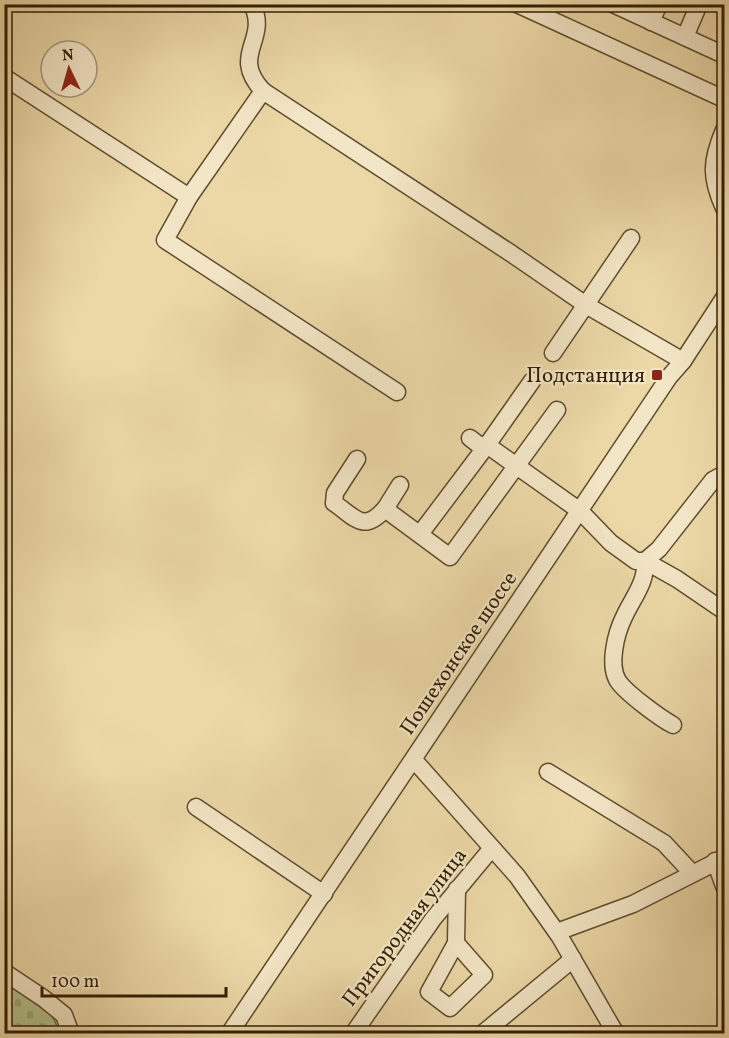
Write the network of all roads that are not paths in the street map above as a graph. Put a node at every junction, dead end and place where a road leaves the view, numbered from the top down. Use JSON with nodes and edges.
{"nodes":[{"id":1,"x":252,"y":4,"type":"edge"},
{"id":2,"x":517,"y":4,"type":"edge"},
{"id":3,"x":658,"y":4,"type":"edge"},
{"id":4,"x":699,"y":4,"type":"edge"},
{"id":5,"x":616,"y":5,"type":"edge"},
{"id":6,"x":651,"y":22,"type":"junction"},
{"id":7,"x":685,"y":37,"type":"junction"},
{"id":8,"x":723,"y":49,"type":"edge"},
{"id":9,"x":4,"y":77,"type":"edge"},
{"id":10,"x":263,"y":91,"type":"junction"},
{"id":11,"x":724,"y":99,"type":"edge"},
{"id":12,"x":724,"y":129,"type":"edge"},
{"id":13,"x":189,"y":197,"type":"junction"},
{"id":14,"x":724,"y":208,"type":"edge"},
{"id":15,"x":632,"y":238,"type":"dead end"},
{"id":16,"x":724,"y":298,"type":"edge"},
{"id":17,"x":586,"y":305,"type":"junction"},
{"id":18,"x":553,"y":353,"type":"dead end"},
{"id":19,"x":683,"y":361,"type":"junction"},
{"id":20,"x":532,"y":381,"type":"dead end"},
{"id":21,"x":397,"y":392,"type":"dead end"},
{"id":22,"x":557,"y":410,"type":"dead end"},
{"id":23,"x":470,"y":438,"type":"dead end"},
{"id":24,"x":487,"y":445,"type":"junction"},
{"id":25,"x":357,"y":459,"type":"dead end"},
{"id":26,"x":517,"y":467,"type":"junction"},
{"id":27,"x":724,"y":474,"type":"edge"},
{"id":28,"x":400,"y":485,"type":"dead end"},
{"id":29,"x":385,"y":509,"type":"junction"},
{"id":30,"x":580,"y":511,"type":"junction"},
{"id":31,"x":420,"y":534,"type":"junction"},
{"id":32,"x":645,"y":561,"type":"junction"},
{"id":33,"x":724,"y":611,"type":"edge"},
{"id":34,"x":673,"y":725,"type":"dead end"},
{"id":35,"x":414,"y":760,"type":"junction"},
{"id":36,"x":548,"y":772,"type":"dead end"},
{"id":37,"x":196,"y":807,"type":"dead end"},
{"id":38,"x":492,"y":848,"type":"junction"},
{"id":39,"x":720,"y":859,"type":"edge"},
{"id":40,"x":692,"y":873,"type":"junction"},
{"id":41,"x":724,"y":886,"type":"edge"},
{"id":42,"x":457,"y":889,"type":"junction"},
{"id":43,"x":324,"y":894,"type":"junction"},
{"id":44,"x":557,"y":932,"type":"junction"},
{"id":45,"x":456,"y":942,"type":"dead end"},
{"id":46,"x":573,"y":959,"type":"junction"},
{"id":47,"x":4,"y":972,"type":"edge"},
{"id":48,"x":71,"y":1034,"type":"edge"},
{"id":49,"x":229,"y":1034,"type":"edge"},
{"id":50,"x":353,"y":1034,"type":"edge"},
{"id":51,"x":482,"y":1034,"type":"edge"},
{"id":52,"x":616,"y":1034,"type":"edge"}],
"edges":[{"from":1,"to":10,"type":"street"},
{"from":2,"to":11,"type":"street"},
{"from":3,"to":6,"type":"street"},
{"from":4,"to":7,"type":"street"},
{"from":5,"to":6,"type":"street"},
{"from":6,"to":7,"type":"street"},
{"from":7,"to":8,"type":"street"},
{"from":9,"to":13,"type":"street"},
{"from":10,"to":13,"type":"street"},
{"from":10,"to":17,"type":"street"},
{"from":12,"to":14,"type":"street"},
{"from":13,"to":21,"type":"street"},
{"from":15,"to":17,"type":"street"},
{"from":16,"to":19,"type":"street","name":"Пошехонское шоссе"},
{"from":17,"to":18,"type":"street"},
{"from":17,"to":19,"type":"street"},
{"from":19,"to":30,"type":"street","name":"Пошехонское шоссе"},
{"from":20,"to":24,"type":"street"},
{"from":22,"to":26,"type":"street"},
{"from":23,"to":24,"type":"street"},
{"from":24,"to":26,"type":"street"},
{"from":24,"to":31,"type":"street"},
{"from":25,"to":29,"type":"street"},
{"from":26,"to":30,"type":"street"},
{"from":26,"to":31,"type":"street"},
{"from":27,"to":32,"type":"street"},
{"from":28,"to":29,"type":"street"},
{"from":29,"to":31,"type":"street"},
{"from":30,"to":32,"type":"street"},
{"from":30,"to":35,"type":"street","name":"Пошехонское шоссе"},
{"from":32,"to":33,"type":"street"},
{"from":32,"to":34,"type":"street"},
{"from":35,"to":38,"type":"street"},
{"from":35,"to":43,"type":"street","name":"Пошехонское шоссе"},
{"from":36,"to":40,"type":"street"},
{"from":37,"to":43,"type":"street"},
{"from":38,"to":42,"type":"street","name":"Пригородная улица"},
{"from":38,"to":44,"type":"street"},
{"from":39,"to":40,"type":"street"},
{"from":39,"to":41,"type":"street"},
{"from":40,"to":44,"type":"street"},
{"from":42,"to":45,"type":"street"},
{"from":42,"to":50,"type":"street","name":"Пригородная улица"},
{"from":43,"to":49,"type":"street","name":"Пошехонское шоссе"},
{"from":44,"to":46,"type":"street"},
{"from":46,"to":51,"type":"street"},
{"from":46,"to":52,"type":"street"},
{"from":47,"to":48,"type":"street"}]}
